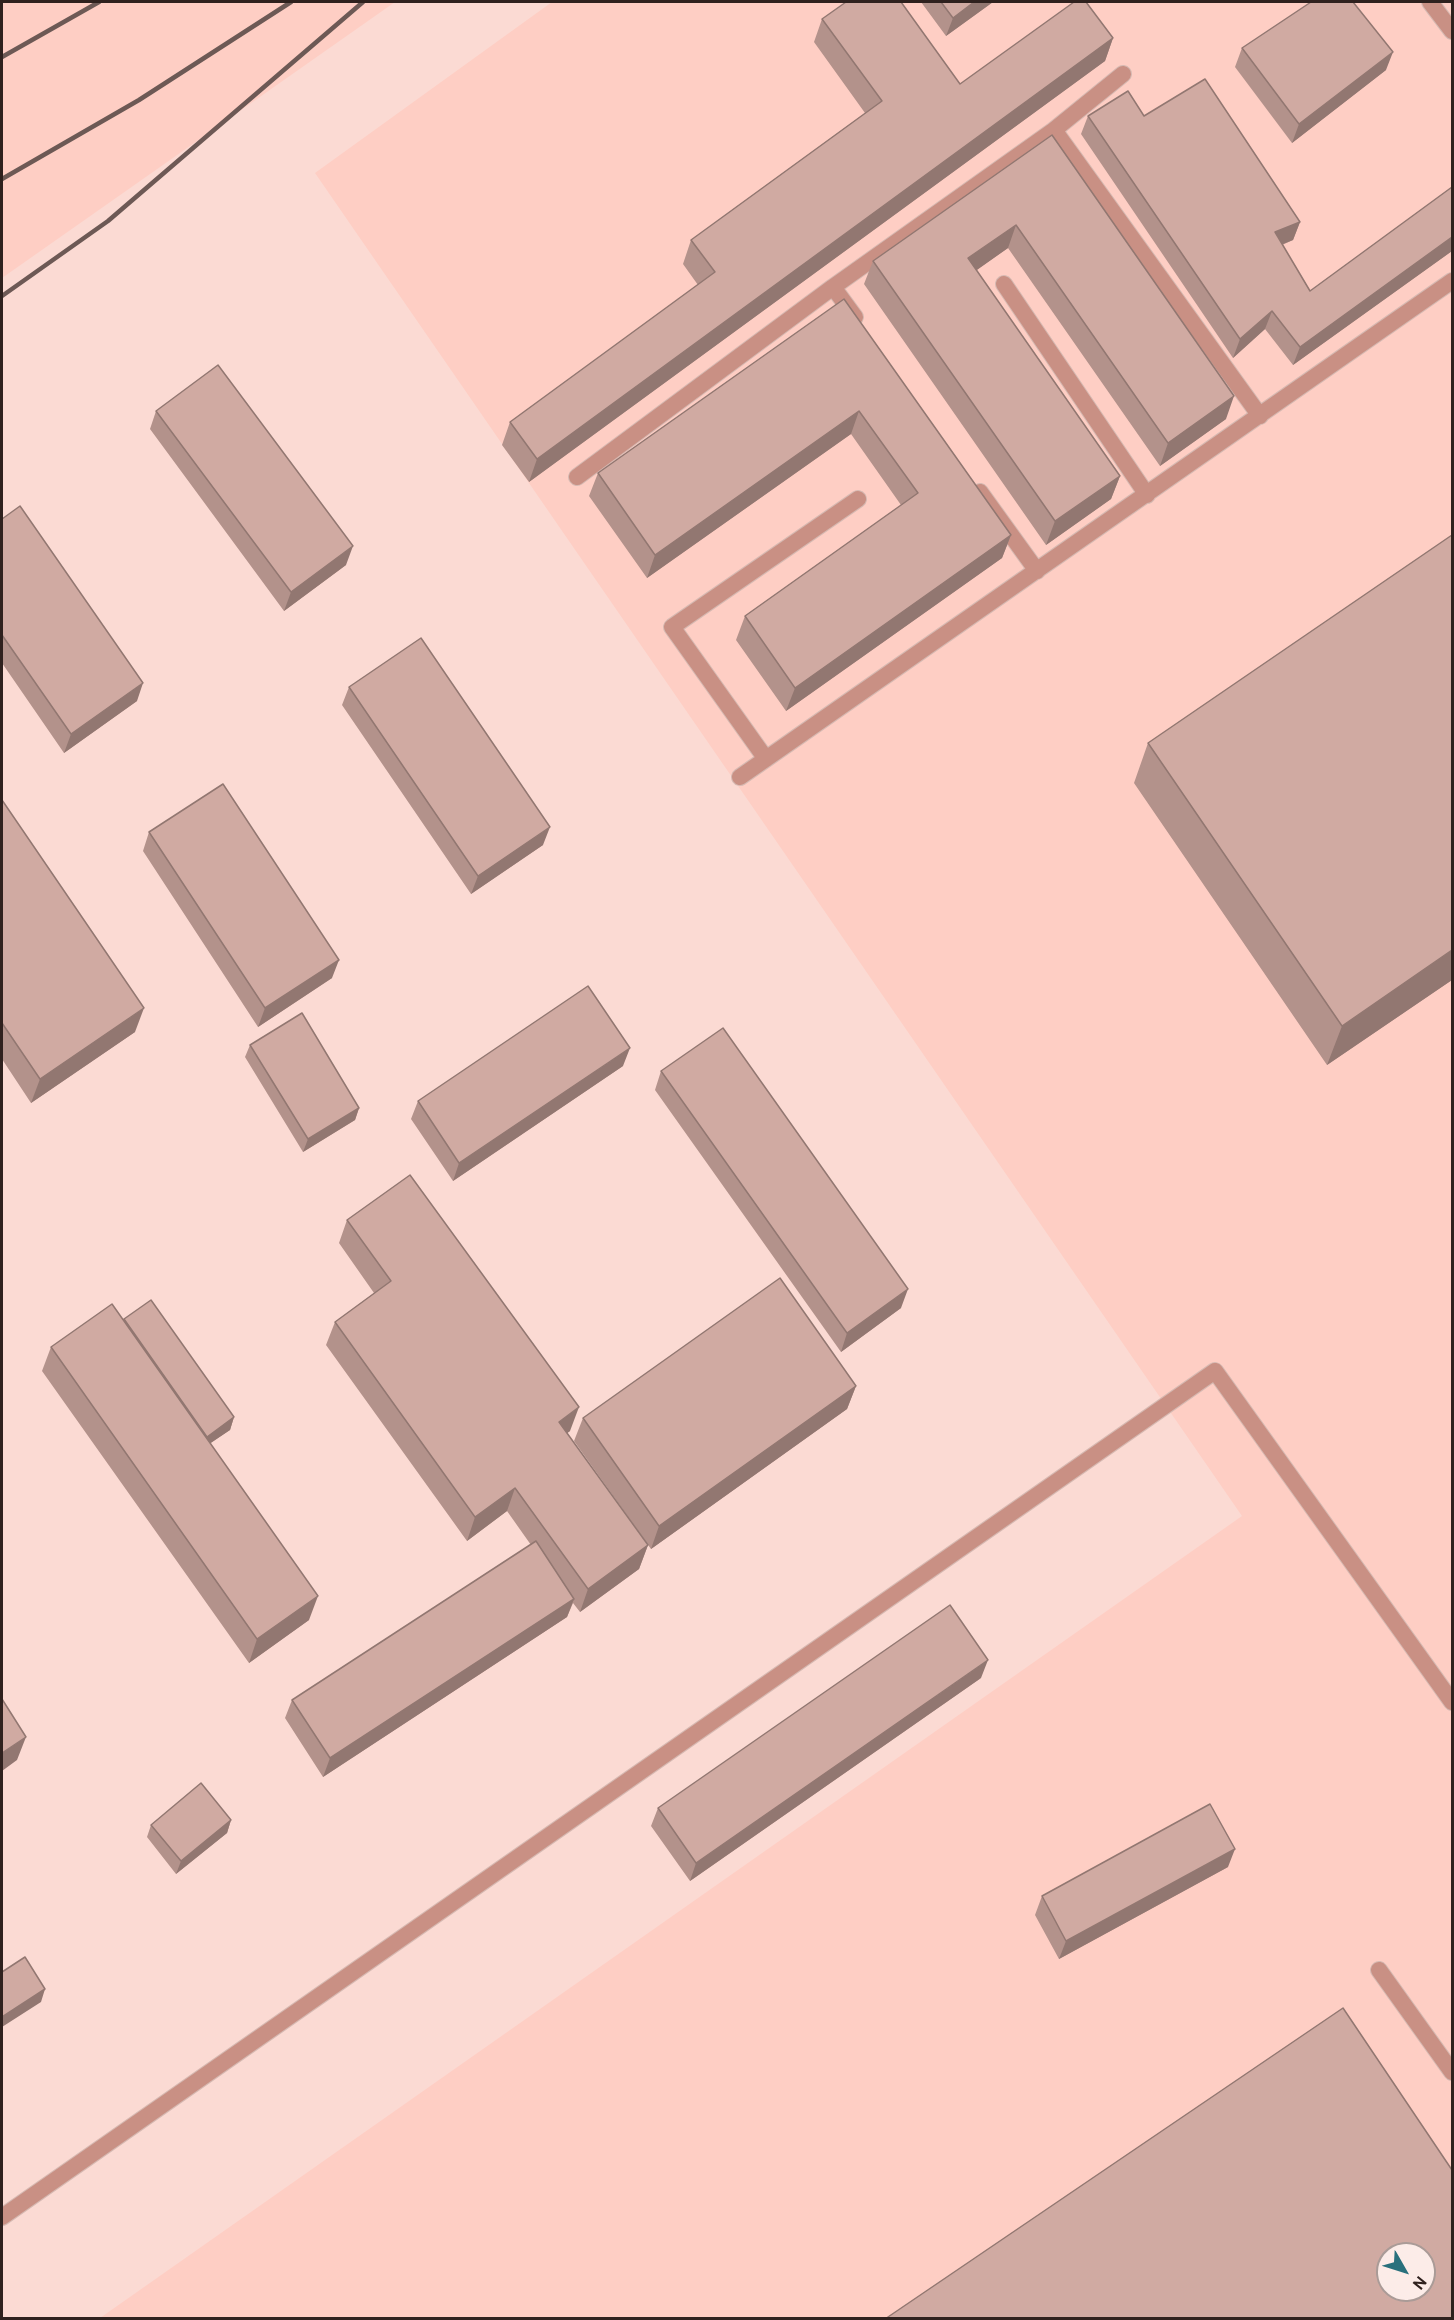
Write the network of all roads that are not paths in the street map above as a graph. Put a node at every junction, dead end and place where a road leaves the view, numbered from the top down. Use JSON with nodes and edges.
{"nodes":[{"id":1,"x":1430,"y":2,"type":"edge"},
{"id":2,"x":1452,"y":31,"type":"edge"},
{"id":3,"x":1123,"y":74,"type":"dead end"},
{"id":4,"x":1054,"y":130,"type":"junction"},
{"id":5,"x":1452,"y":281,"type":"edge"},
{"id":6,"x":1004,"y":284,"type":"dead end"},
{"id":7,"x":833,"y":286,"type":"junction"},
{"id":8,"x":867,"y":334,"type":"edge"},
{"id":9,"x":1260,"y":416,"type":"junction"},
{"id":10,"x":969,"y":476,"type":"edge"},
{"id":11,"x":576,"y":477,"type":"dead end"},
{"id":12,"x":1147,"y":495,"type":"junction"},
{"id":13,"x":858,"y":499,"type":"dead end"},
{"id":14,"x":1037,"y":571,"type":"junction"},
{"id":15,"x":766,"y":759,"type":"junction"},
{"id":16,"x":740,"y":777,"type":"dead end"},
{"id":17,"x":1452,"y":1702,"type":"edge"},
{"id":18,"x":1379,"y":1970,"type":"dead end"},
{"id":19,"x":1452,"y":2072,"type":"edge"},
{"id":20,"x":2,"y":2217,"type":"edge"}],
"edges":[{"from":1,"to":2,"type":"street"},
{"from":3,"to":4,"type":"street"},
{"from":4,"to":7,"type":"street"},
{"from":4,"to":9,"type":"street"},
{"from":5,"to":9,"type":"street"},
{"from":6,"to":12,"type":"street"},
{"from":7,"to":8,"type":"street"},
{"from":7,"to":11,"type":"street"},
{"from":9,"to":12,"type":"street"},
{"from":10,"to":14,"type":"street"},
{"from":12,"to":14,"type":"street"},
{"from":13,"to":15,"type":"street"},
{"from":14,"to":15,"type":"street"},
{"from":15,"to":16,"type":"street"},
{"from":17,"to":20,"type":"street"},
{"from":18,"to":19,"type":"street"}]}
